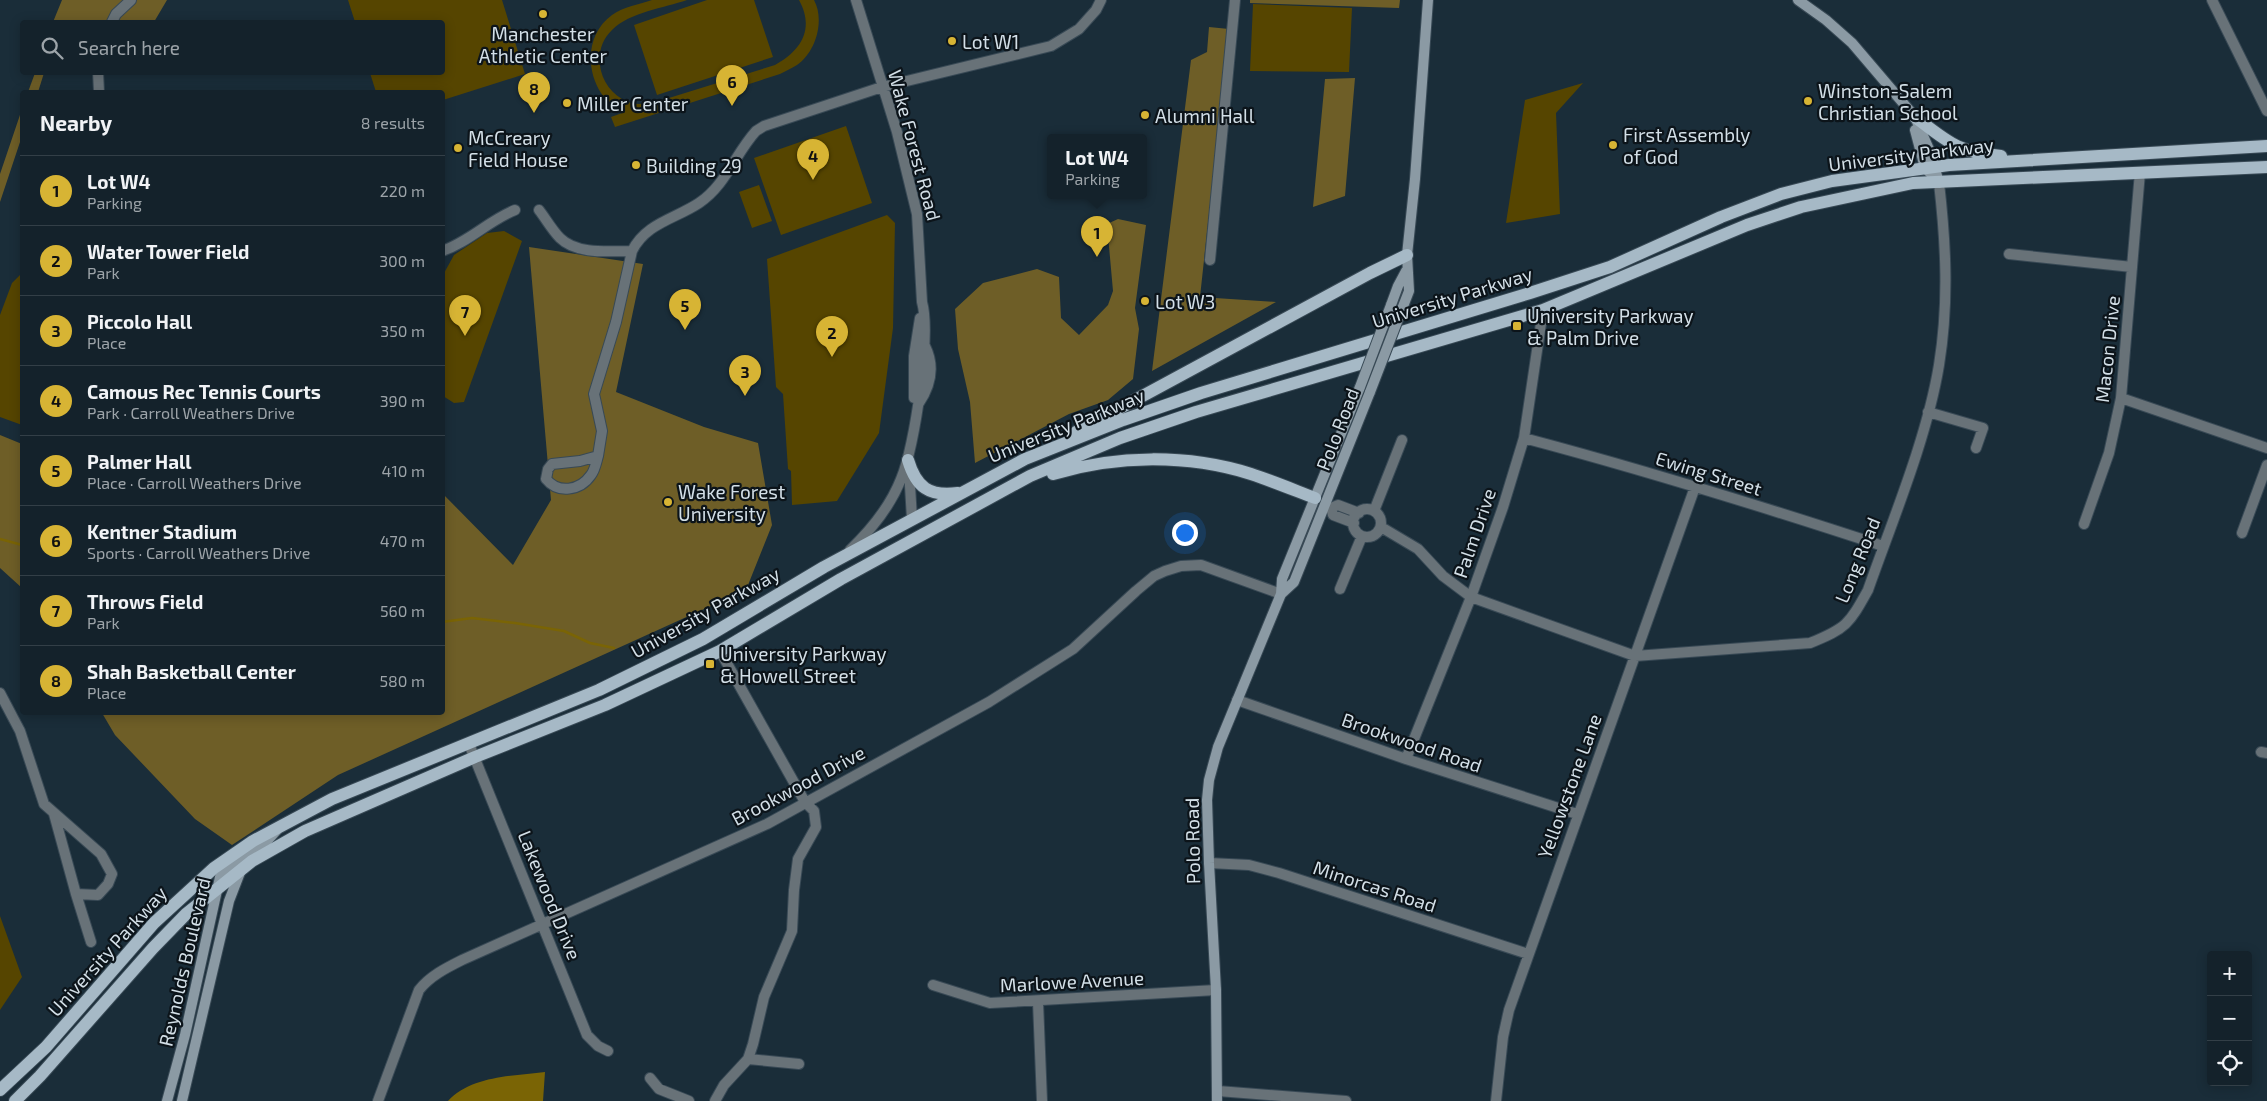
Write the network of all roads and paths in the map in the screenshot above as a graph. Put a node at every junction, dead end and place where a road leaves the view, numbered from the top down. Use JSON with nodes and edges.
{"nodes":[{"id":1,"x":131,"y":0,"type":"edge"},
{"id":2,"x":856,"y":0,"type":"edge"},
{"id":3,"x":1101,"y":0,"type":"edge"},
{"id":4,"x":1234,"y":0,"type":"edge"},
{"id":5,"x":1428,"y":0,"type":"edge"},
{"id":6,"x":1798,"y":0,"type":"edge"},
{"id":7,"x":2212,"y":0,"type":"edge"},
{"id":8,"x":113,"y":20,"type":"edge"},
{"id":9,"x":98,"y":75,"type":"edge"},
{"id":10,"x":882,"y":87,"type":"junction"},
{"id":11,"x":99,"y":90,"type":"edge"},
{"id":12,"x":1900,"y":100,"type":"junction"},
{"id":13,"x":2267,"y":112,"type":"edge"},
{"id":14,"x":1915,"y":117,"type":"junction"},
{"id":15,"x":2267,"y":146,"type":"edge"},
{"id":16,"x":2020,"y":161,"type":"junction"},
{"id":17,"x":1929,"y":167,"type":"junction"},
{"id":18,"x":2267,"y":167,"type":"edge"},
{"id":19,"x":2140,"y":172,"type":"junction"},
{"id":20,"x":1939,"y":183,"type":"junction"},
{"id":21,"x":515,"y":210,"type":"dead end"},
{"id":22,"x":539,"y":210,"type":"dead end"},
{"id":23,"x":445,"y":251,"type":"edge"},
{"id":24,"x":632,"y":251,"type":"junction"},
{"id":25,"x":2009,"y":254,"type":"dead end"},
{"id":26,"x":1407,"y":255,"type":"junction"},
{"id":27,"x":1210,"y":260,"type":"dead end"},
{"id":28,"x":2132,"y":266,"type":"junction"},
{"id":29,"x":1406,"y":270,"type":"junction"},
{"id":30,"x":922,"y":302,"type":"junction"},
{"id":31,"x":1543,"y":310,"type":"junction"},
{"id":32,"x":2121,"y":398,"type":"junction"},
{"id":33,"x":917,"y":406,"type":"junction"},
{"id":34,"x":1928,"y":412,"type":"junction"},
{"id":35,"x":1524,"y":438,"type":"junction"},
{"id":36,"x":1402,"y":440,"type":"dead end"},
{"id":37,"x":1976,"y":448,"type":"dead end"},
{"id":38,"x":2267,"y":448,"type":"edge"},
{"id":39,"x":598,"y":456,"type":"junction"},
{"id":40,"x":1025,"y":459,"type":"junction"},
{"id":41,"x":908,"y":460,"type":"junction"},
{"id":42,"x":2267,"y":465,"type":"edge"},
{"id":43,"x":1695,"y":487,"type":"junction"},
{"id":44,"x":961,"y":493,"type":"junction"},
{"id":45,"x":994,"y":495,"type":"junction"},
{"id":46,"x":1324,"y":504,"type":"junction"},
{"id":47,"x":1374,"y":511,"type":"junction"},
{"id":48,"x":1356,"y":518,"type":"junction"},
{"id":49,"x":912,"y":519,"type":"junction"},
{"id":50,"x":2084,"y":524,"type":"dead end"},
{"id":51,"x":1381,"y":527,"type":"junction"},
{"id":52,"x":2242,"y":533,"type":"dead end"},
{"id":53,"x":1362,"y":536,"type":"junction"},
{"id":54,"x":1883,"y":546,"type":"junction"},
{"id":55,"x":844,"y":557,"type":"junction"},
{"id":56,"x":873,"y":561,"type":"junction"},
{"id":57,"x":1340,"y":589,"type":"dead end"},
{"id":58,"x":1281,"y":594,"type":"junction"},
{"id":59,"x":1471,"y":596,"type":"junction"},
{"id":60,"x":720,"y":651,"type":"junction"},
{"id":61,"x":1634,"y":656,"type":"junction"},
{"id":62,"x":0,"y":692,"type":"edge"},
{"id":63,"x":1237,"y":700,"type":"junction"},
{"id":64,"x":470,"y":744,"type":"junction"},
{"id":65,"x":475,"y":757,"type":"junction"},
{"id":66,"x":1406,"y":759,"type":"junction"},
{"id":67,"x":806,"y":802,"type":"junction"},
{"id":68,"x":54,"y":814,"type":"junction"},
{"id":69,"x":1577,"y":814,"type":"junction"},
{"id":70,"x":279,"y":827,"type":"junction"},
{"id":71,"x":1209,"y":863,"type":"junction"},
{"id":72,"x":242,"y":869,"type":"junction"},
{"id":73,"x":218,"y":887,"type":"junction"},
{"id":74,"x":76,"y":894,"type":"junction"},
{"id":75,"x":542,"y":924,"type":"junction"},
{"id":76,"x":90,"y":942,"type":"dead end"},
{"id":77,"x":1528,"y":954,"type":"junction"},
{"id":78,"x":932,"y":985,"type":"dead end"},
{"id":79,"x":1216,"y":990,"type":"junction"},
{"id":80,"x":1038,"y":1002,"type":"junction"},
{"id":81,"x":608,"y":1051,"type":"dead end"},
{"id":82,"x":748,"y":1059,"type":"junction"},
{"id":83,"x":799,"y":1064,"type":"dead end"},
{"id":84,"x":650,"y":1078,"type":"dead end"},
{"id":85,"x":0,"y":1090,"type":"edge"},
{"id":86,"x":1218,"y":1096,"type":"edge"},
{"id":87,"x":15,"y":1101,"type":"edge"},
{"id":88,"x":167,"y":1101,"type":"edge"},
{"id":89,"x":182,"y":1101,"type":"edge"},
{"id":90,"x":378,"y":1101,"type":"edge"},
{"id":91,"x":688,"y":1101,"type":"edge"},
{"id":92,"x":716,"y":1101,"type":"edge"},
{"id":93,"x":1042,"y":1101,"type":"edge"},
{"id":94,"x":1346,"y":1101,"type":"edge"},
{"id":95,"x":1496,"y":1101,"type":"edge"}],
"edges":[{"from":1,"to":8,"type":"street"},
{"from":2,"to":10,"type":"street","name":"Wake Forest Road"},
{"from":3,"to":10,"type":"street"},
{"from":4,"to":27,"type":"street"},
{"from":5,"to":26,"type":"main road","name":"Polo Road"},
{"from":6,"to":12,"type":"main road"},
{"from":7,"to":13,"type":"street"},
{"from":9,"to":11,"type":"street"},
{"from":10,"to":24,"type":"street"},
{"from":10,"to":30,"type":"street","name":"Wake Forest Road"},
{"from":12,"to":14,"type":"main road"},
{"from":12,"to":17,"type":"main road"},
{"from":14,"to":16,"type":"main road"},
{"from":14,"to":17,"type":"main road"},
{"from":15,"to":16,"type":"main road","name":"University Parkway"},
{"from":16,"to":17,"type":"main road","name":"University Parkway"},
{"from":17,"to":20,"type":"main road"},
{"from":17,"to":40,"type":"main road","name":"University Parkway"},
{"from":18,"to":19,"type":"main road","name":"University Parkway"},
{"from":19,"to":20,"type":"main road","name":"University Parkway"},
{"from":19,"to":28,"type":"street","name":"Macon Drive"},
{"from":20,"to":31,"type":"main road","name":"University Parkway"},
{"from":20,"to":34,"type":"street","name":"Long Road"},
{"from":21,"to":23,"type":"street"},
{"from":22,"to":24,"type":"street"},
{"from":24,"to":39,"type":"street"},
{"from":25,"to":28,"type":"street"},
{"from":26,"to":29,"type":"main road","name":"Polo Road"},
{"from":26,"to":40,"type":"main road"},
{"from":28,"to":32,"type":"street","name":"Macon Drive"},
{"from":29,"to":46,"type":"main road","name":"Polo Road","bridge":true},
{"from":29,"to":46,"type":"main road","name":"Polo Road","bridge":true},
{"from":30,"to":33,"type":"street","name":"Wake Forest Road"},
{"from":30,"to":33,"type":"street","name":"Wake Forest Road"},
{"from":31,"to":35,"type":"street","name":"Palm Drive"},
{"from":31,"to":45,"type":"main road","name":"University Parkway"},
{"from":32,"to":38,"type":"street"},
{"from":32,"to":50,"type":"street","name":"Macon Drive"},
{"from":33,"to":41,"type":"street","name":"Wake Forest Road"},
{"from":34,"to":37,"type":"street"},
{"from":34,"to":54,"type":"street","name":"Long Road"},
{"from":35,"to":43,"type":"street","name":"Ewing Street"},
{"from":35,"to":59,"type":"street","name":"Palm Drive"},
{"from":36,"to":47,"type":"street"},
{"from":39,"to":39,"type":"street"},
{"from":40,"to":44,"type":"main road","name":"University Parkway"},
{"from":41,"to":44,"type":"main road"},
{"from":41,"to":49,"type":"street","name":"Wake Forest Road"},
{"from":41,"to":55,"type":"street","name":"Wake Forest Road"},
{"from":42,"to":52,"type":"street"},
{"from":43,"to":54,"type":"street","name":"Ewing Street"},
{"from":43,"to":61,"type":"street","name":"Yellowstone Lane"},
{"from":44,"to":49,"type":"main road","name":"University Parkway"},
{"from":45,"to":46,"type":"main road"},
{"from":45,"to":56,"type":"main road","name":"University Parkway"},
{"from":46,"to":48,"type":"street"},
{"from":46,"to":58,"type":"main road","name":"Polo Road"},
{"from":47,"to":48,"type":"street"},
{"from":47,"to":51,"type":"street"},
{"from":48,"to":53,"type":"street"},
{"from":49,"to":55,"type":"main road","name":"University Parkway"},
{"from":49,"to":56,"type":"main road"},
{"from":51,"to":53,"type":"street"},
{"from":51,"to":59,"type":"street","name":"Long Road"},
{"from":53,"to":57,"type":"street"},
{"from":54,"to":61,"type":"street","name":"Long Road"},
{"from":55,"to":64,"type":"main road","name":"University Parkway"},
{"from":56,"to":60,"type":"main road","name":"University Parkway"},
{"from":58,"to":63,"type":"main road","name":"Polo Road"},
{"from":58,"to":67,"type":"street","name":"Brookwood Drive"},
{"from":59,"to":61,"type":"street","name":"Long Road"},
{"from":59,"to":66,"type":"street","name":"Palm Drive"},
{"from":60,"to":65,"type":"main road","name":"University Parkway"},
{"from":60,"to":67,"type":"street"},
{"from":61,"to":69,"type":"street","name":"Yellowstone Lane"},
{"from":62,"to":68,"type":"street"},
{"from":63,"to":66,"type":"street","name":"Brookwood Road"},
{"from":63,"to":71,"type":"main road","name":"Polo Road"},
{"from":64,"to":65,"type":"street","name":"Lakewood Drive"},
{"from":64,"to":70,"type":"main road","name":"University Parkway"},
{"from":65,"to":72,"type":"main road","name":"University Parkway"},
{"from":65,"to":75,"type":"street","name":"Lakewood Drive"},
{"from":66,"to":69,"type":"street","name":"Brookwood Road"},
{"from":67,"to":75,"type":"street","name":"Brookwood Drive"},
{"from":67,"to":82,"type":"street"},
{"from":68,"to":74,"type":"street"},
{"from":68,"to":74,"type":"street"},
{"from":69,"to":77,"type":"street","name":"Yellowstone Lane"},
{"from":70,"to":73,"type":"main road","name":"Reynolds Boulevard"},
{"from":70,"to":85,"type":"main road","name":"University Parkway"},
{"from":71,"to":77,"type":"street","name":"Minorcas Road"},
{"from":71,"to":79,"type":"main road","name":"Polo Road"},
{"from":72,"to":73,"type":"main road","name":"University Parkway"},
{"from":72,"to":89,"type":"main road","name":"Reynolds Boulevard"},
{"from":73,"to":87,"type":"main road","name":"University Parkway"},
{"from":73,"to":88,"type":"main road","name":"Reynolds Boulevard"},
{"from":74,"to":76,"type":"street"},
{"from":75,"to":81,"type":"street","name":"Lakewood Drive"},
{"from":75,"to":90,"type":"street","name":"Brookwood Drive"},
{"from":77,"to":95,"type":"street","name":"Yellowstone Lane"},
{"from":78,"to":80,"type":"street","name":"Marlowe Avenue"},
{"from":79,"to":80,"type":"street","name":"Marlowe Avenue"},
{"from":79,"to":86,"type":"main road","name":"Polo Road"},
{"from":80,"to":93,"type":"street"},
{"from":82,"to":83,"type":"street"},
{"from":82,"to":92,"type":"street"},
{"from":84,"to":91,"type":"street"},
{"from":86,"to":94,"type":"street"}]}
